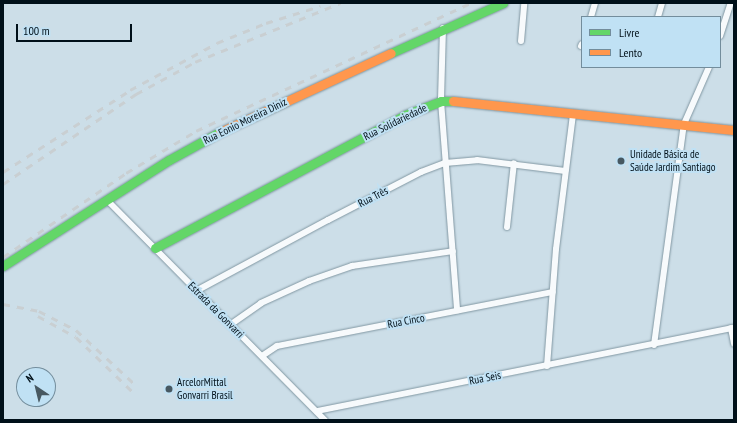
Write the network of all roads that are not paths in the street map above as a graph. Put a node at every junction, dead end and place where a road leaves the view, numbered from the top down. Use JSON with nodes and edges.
{"nodes":[{"id":1,"x":503,"y":3,"type":"edge"},
{"id":2,"x":524,"y":3,"type":"edge"},
{"id":3,"x":595,"y":3,"type":"edge"},
{"id":4,"x":662,"y":3,"type":"edge"},
{"id":5,"x":731,"y":3,"type":"edge"},
{"id":6,"x":591,"y":16,"type":"edge"},
{"id":7,"x":658,"y":16,"type":"edge"},
{"id":8,"x":443,"y":28,"type":"junction"},
{"id":9,"x":721,"y":33,"type":"edge"},
{"id":10,"x":521,"y":41,"type":"dead end"},
{"id":11,"x":709,"y":68,"type":"edge"},
{"id":12,"x":441,"y":101,"type":"junction"},
{"id":13,"x":573,"y":114,"type":"junction"},
{"id":14,"x":684,"y":124,"type":"junction"},
{"id":15,"x":734,"y":130,"type":"edge"},
{"id":16,"x":445,"y":164,"type":"junction"},
{"id":17,"x":514,"y":164,"type":"junction"},
{"id":18,"x":565,"y":171,"type":"junction"},
{"id":19,"x":107,"y":200,"type":"junction"},
{"id":20,"x":507,"y":227,"type":"dead end"},
{"id":21,"x":155,"y":248,"type":"junction"},
{"id":22,"x":453,"y":251,"type":"junction"},
{"id":23,"x":3,"y":266,"type":"edge"},
{"id":24,"x":196,"y":291,"type":"junction"},
{"id":25,"x":553,"y":292,"type":"junction"},
{"id":26,"x":457,"y":310,"type":"junction"},
{"id":27,"x":230,"y":325,"type":"junction"},
{"id":28,"x":732,"y":328,"type":"edge"},
{"id":29,"x":734,"y":344,"type":"edge"},
{"id":30,"x":654,"y":345,"type":"junction"},
{"id":31,"x":262,"y":356,"type":"junction"},
{"id":32,"x":547,"y":366,"type":"junction"},
{"id":33,"x":317,"y":411,"type":"junction"},
{"id":34,"x":325,"y":420,"type":"edge"}],
"edges":[{"from":1,"to":8,"type":"street","name":"Rua Eonio Moreira Diniz"},
{"from":2,"to":10,"type":"street"},
{"from":3,"to":6,"type":"street"},
{"from":4,"to":7,"type":"street"},
{"from":5,"to":9,"type":"street"},
{"from":8,"to":12,"type":"street"},
{"from":8,"to":19,"type":"street","name":"Rua Eonio Moreira Diniz"},
{"from":11,"to":14,"type":"street"},
{"from":12,"to":13,"type":"street","name":"Rua Solidariedade"},
{"from":12,"to":16,"type":"street"},
{"from":12,"to":21,"type":"street","name":"Rua Solidariedade"},
{"from":13,"to":14,"type":"street","name":"Rua Solidariedade"},
{"from":13,"to":18,"type":"street"},
{"from":14,"to":15,"type":"street","name":"Rua Solidariedade"},
{"from":14,"to":30,"type":"street"},
{"from":16,"to":17,"type":"street","name":"Rua Três"},
{"from":16,"to":22,"type":"street"},
{"from":16,"to":24,"type":"street","name":"Rua Três"},
{"from":17,"to":18,"type":"street","name":"Rua Três"},
{"from":17,"to":20,"type":"street"},
{"from":18,"to":25,"type":"street"},
{"from":19,"to":21,"type":"street","name":"Estrada da Gonvarri"},
{"from":19,"to":23,"type":"street","name":"Rua Eonio Moreira Diniz"},
{"from":21,"to":24,"type":"street","name":"Estrada da Gonvarri"},
{"from":22,"to":26,"type":"street"},
{"from":22,"to":27,"type":"street"},
{"from":24,"to":27,"type":"street","name":"Estrada da Gonvarri"},
{"from":25,"to":26,"type":"street","name":"Rua Cinco"},
{"from":25,"to":32,"type":"street"},
{"from":26,"to":31,"type":"street","name":"Rua Cinco"},
{"from":27,"to":31,"type":"street","name":"Estrada da Gonvarri"},
{"from":28,"to":29,"type":"street"},
{"from":28,"to":30,"type":"street","name":"Rua Seis"},
{"from":30,"to":32,"type":"street","name":"Rua Seis"},
{"from":31,"to":33,"type":"street","name":"Estrada da Gonvarri"},
{"from":32,"to":33,"type":"street","name":"Rua Seis"},
{"from":33,"to":34,"type":"street","name":"Estrada da Gonvarri"}]}
